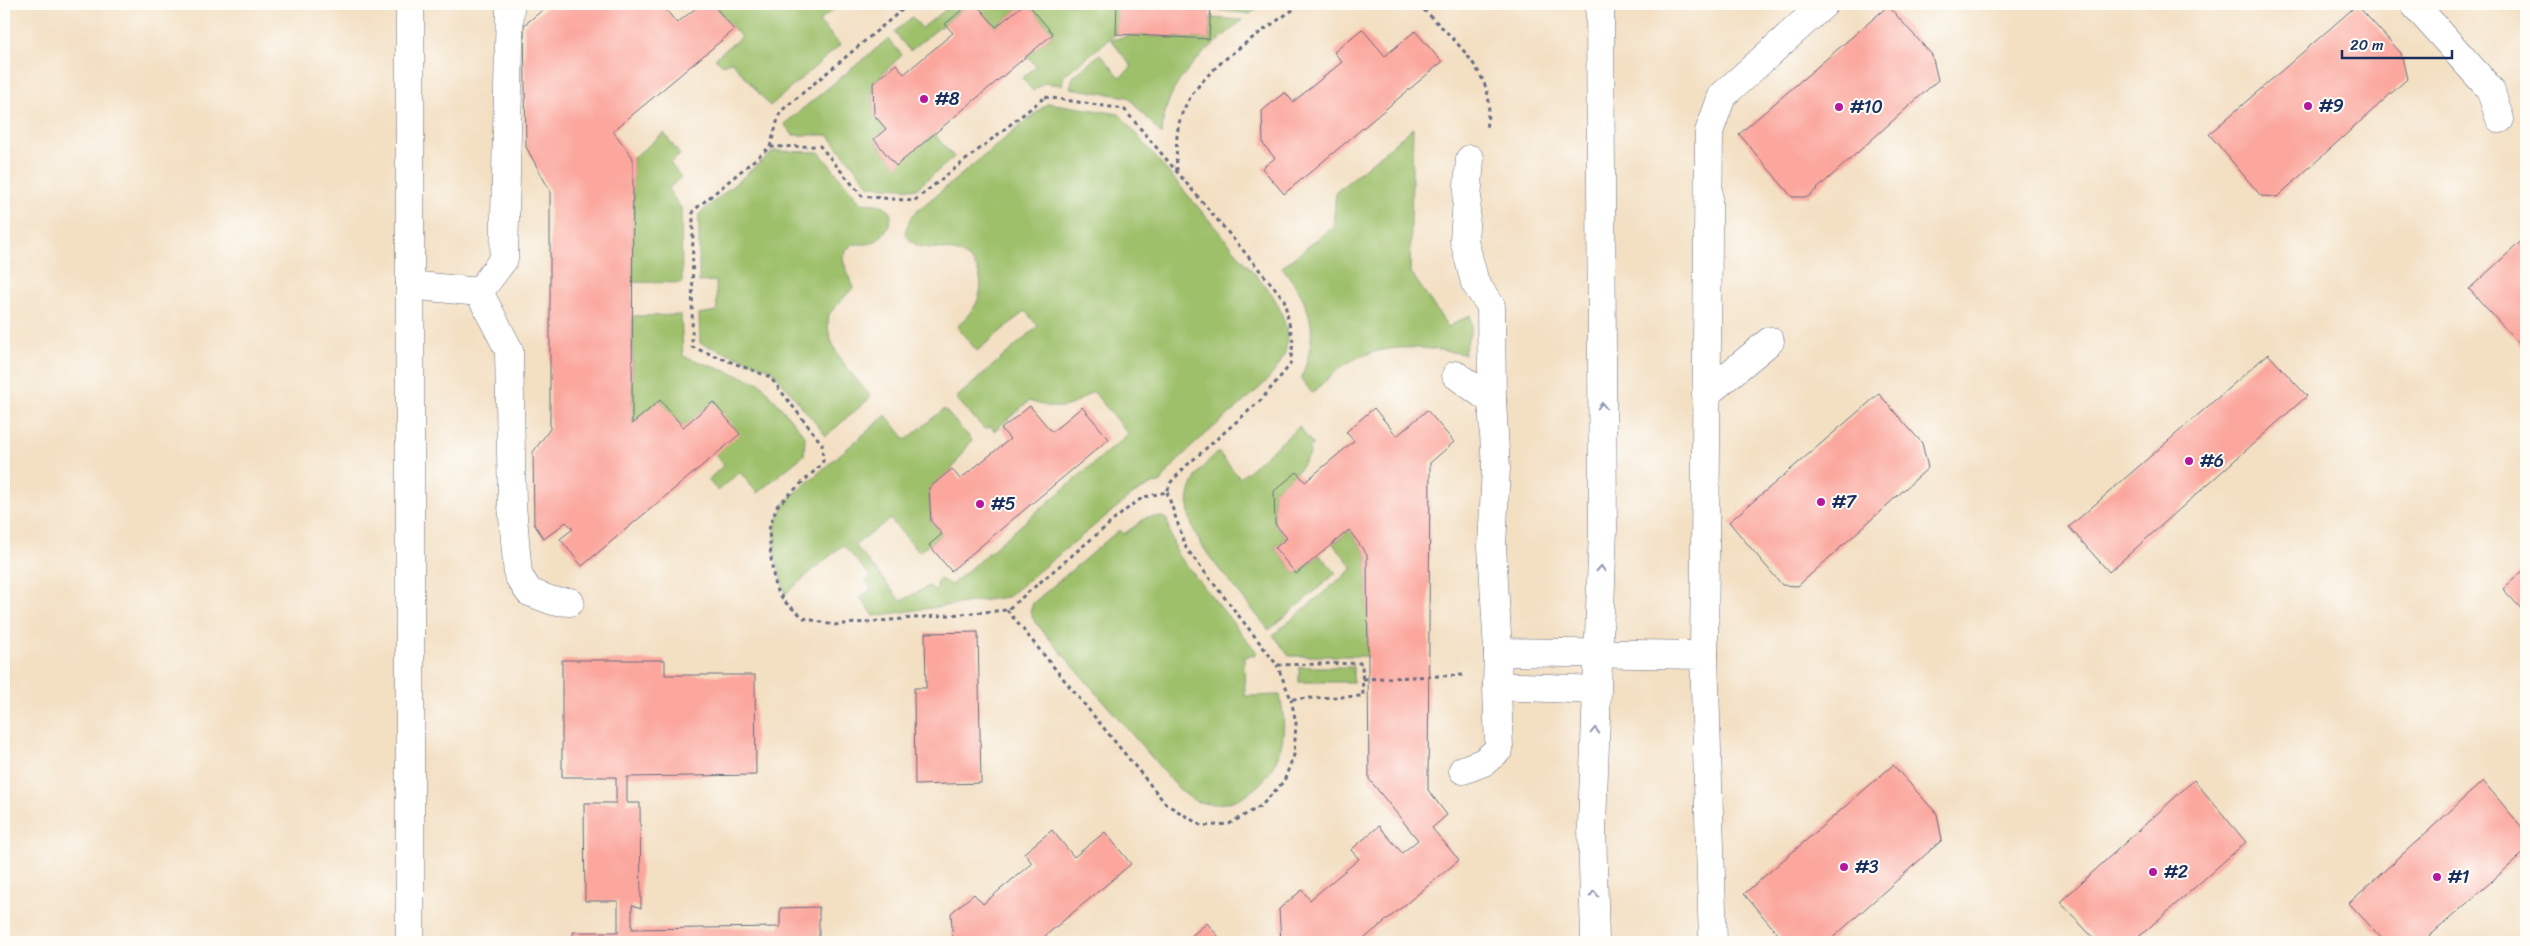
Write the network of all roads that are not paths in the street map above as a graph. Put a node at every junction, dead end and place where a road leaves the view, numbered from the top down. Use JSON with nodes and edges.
{"nodes":[{"id":1,"x":410,"y":4,"type":"edge"},
{"id":2,"x":510,"y":4,"type":"edge"},
{"id":3,"x":1600,"y":4,"type":"edge"},
{"id":4,"x":1824,"y":4,"type":"edge"},
{"id":5,"x":2414,"y":4,"type":"edge"},
{"id":6,"x":2500,"y":120,"type":"dead end"},
{"id":7,"x":1470,"y":159,"type":"road end"},
{"id":8,"x":410,"y":285,"type":"junction"},
{"id":9,"x":479,"y":292,"type":"junction"},
{"id":10,"x":1770,"y":341,"type":"dead end"},
{"id":11,"x":1456,"y":375,"type":"dead end"},
{"id":12,"x":1706,"y":394,"type":"junction"},
{"id":13,"x":1492,"y":401,"type":"junction"},
{"id":14,"x":570,"y":602,"type":"dead end"},
{"id":15,"x":1598,"y":654,"type":"junction"},
{"id":16,"x":1704,"y":654,"type":"junction"},
{"id":17,"x":1498,"y":670,"type":"junction"},
{"id":18,"x":1596,"y":690,"type":"junction"},
{"id":19,"x":1462,"y":770,"type":"dead end"},
{"id":20,"x":410,"y":942,"type":"edge"},
{"id":21,"x":1595,"y":942,"type":"edge"},
{"id":22,"x":1713,"y":942,"type":"edge"}],
"edges":[{"from":1,"to":8,"type":"street"},
{"from":2,"to":9,"type":"street"},
{"from":15,"to":3,"type":"street","one_way":true},
{"from":4,"to":12,"type":"street"},
{"from":5,"to":6,"type":"street"},
{"from":7,"to":13,"type":"street"},
{"from":8,"to":9,"type":"street"},
{"from":8,"to":20,"type":"street"},
{"from":9,"to":14,"type":"street"},
{"from":10,"to":12,"type":"street"},
{"from":11,"to":13,"type":"street"},
{"from":12,"to":16,"type":"street"},
{"from":13,"to":17,"type":"street"},
{"from":15,"to":16,"type":"street"},
{"from":15,"to":17,"type":"street"},
{"from":15,"to":18,"type":"street"},
{"from":16,"to":22,"type":"street"},
{"from":17,"to":18,"type":"street"},
{"from":17,"to":19,"type":"street"},
{"from":21,"to":18,"type":"street","one_way":true}]}
